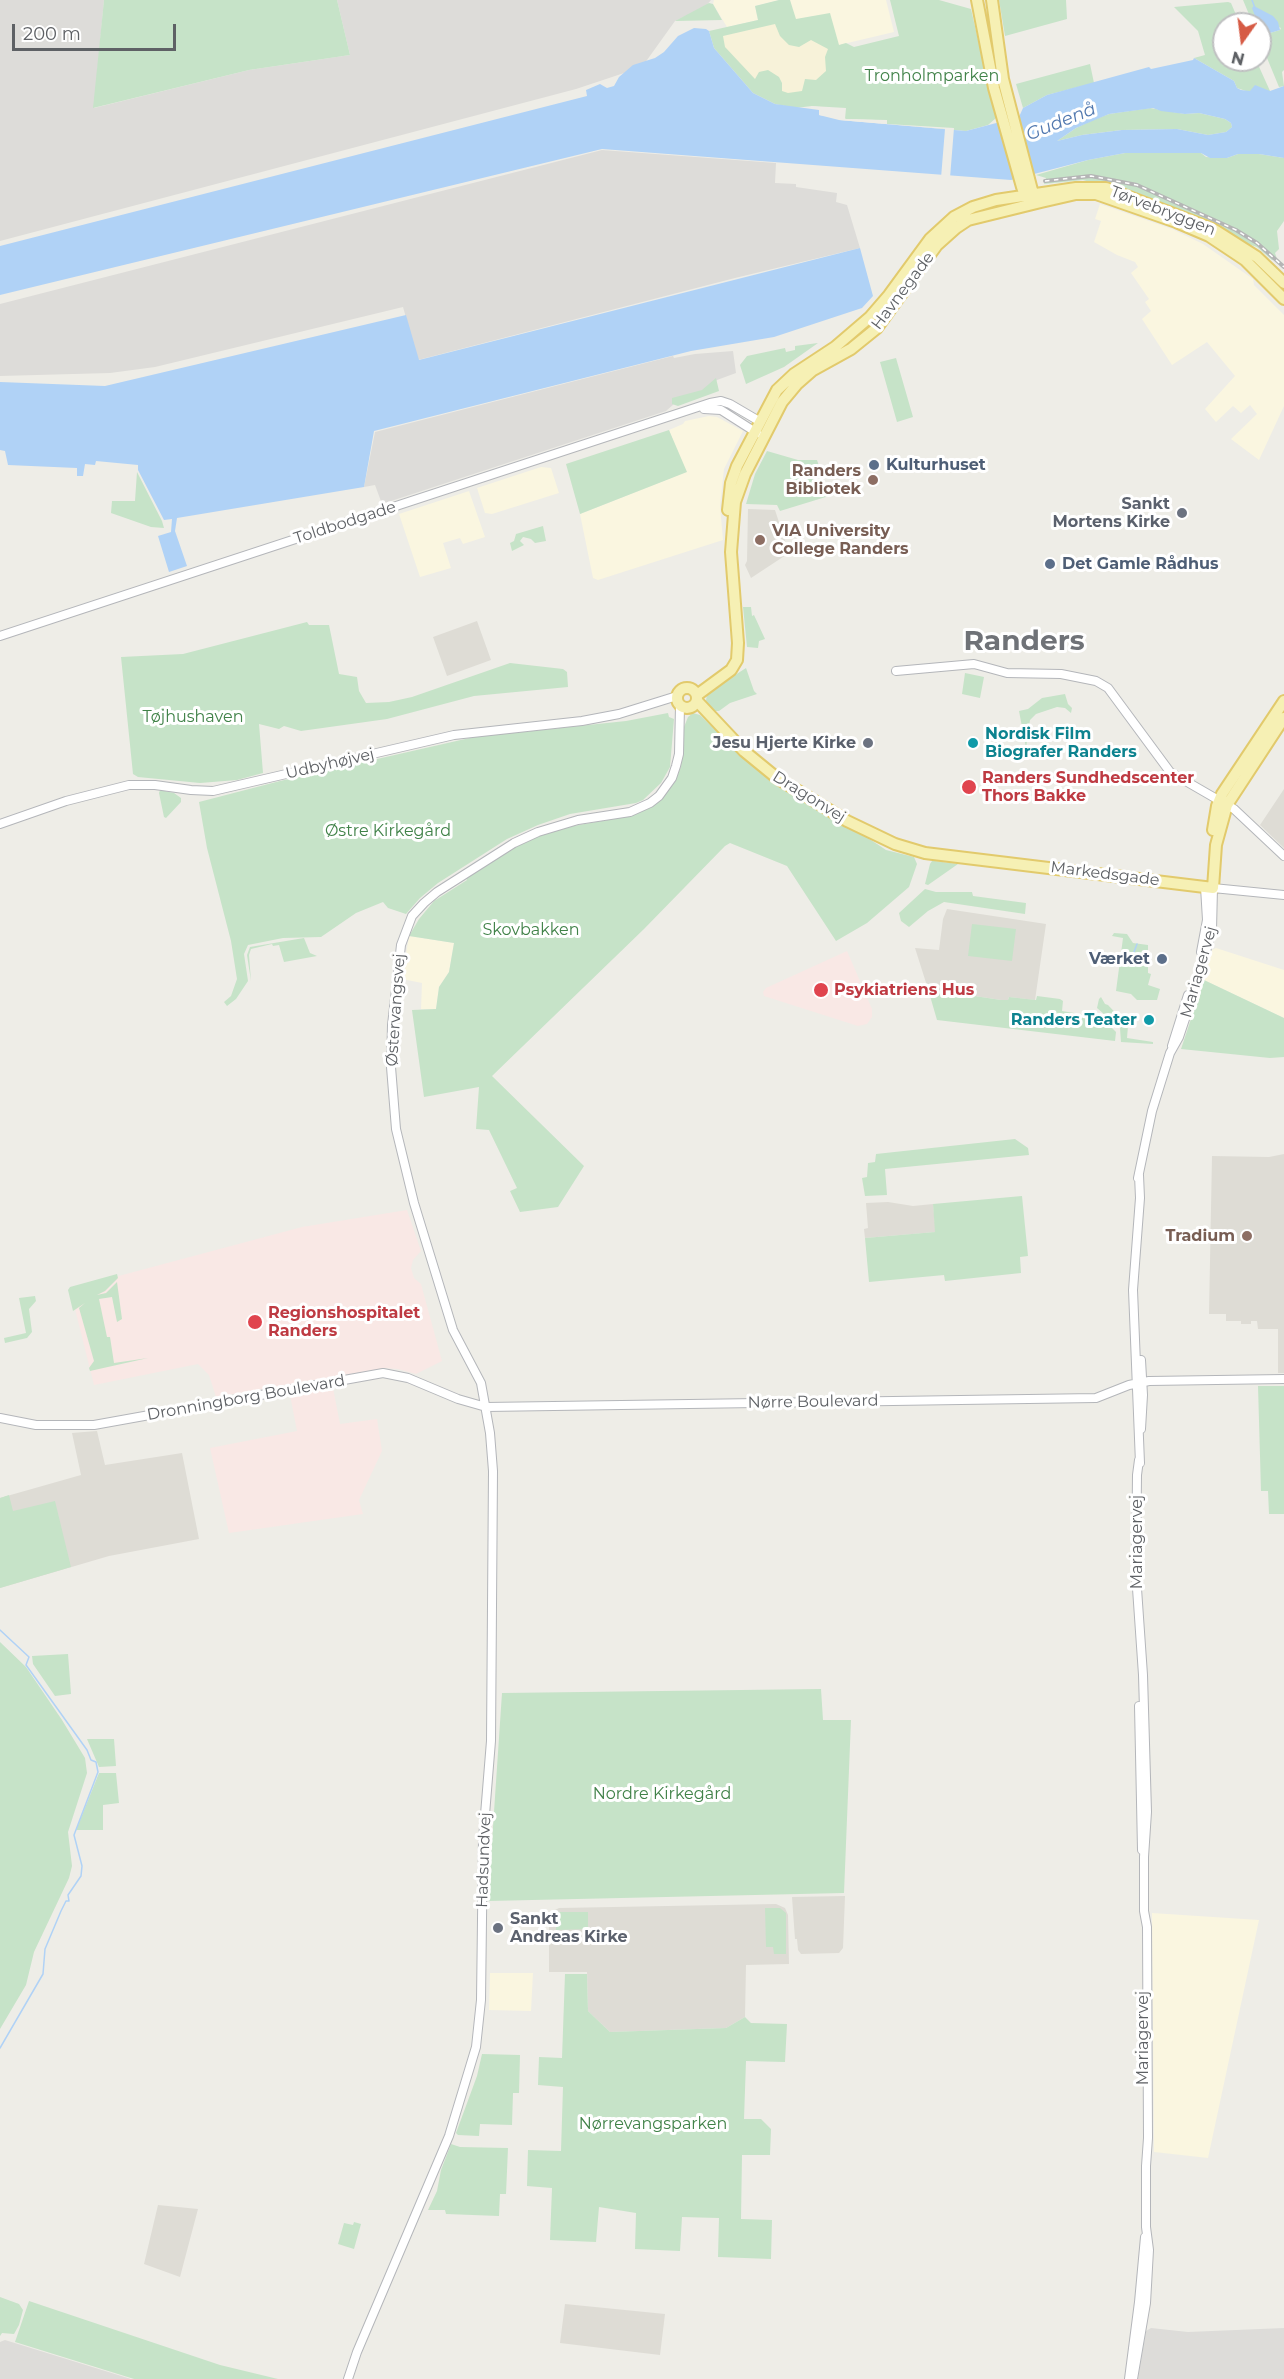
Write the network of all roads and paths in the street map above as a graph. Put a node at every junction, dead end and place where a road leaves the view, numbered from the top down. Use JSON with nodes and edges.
{"nodes":[{"id":1,"x":977,"y":0,"type":"edge"},
{"id":2,"x":992,"y":0,"type":"edge"},
{"id":3,"x":1008,"y":119,"type":"junction"},
{"id":4,"x":1032,"y":198,"type":"junction"},
{"id":5,"x":1284,"y":283,"type":"edge"},
{"id":6,"x":1284,"y":299,"type":"edge"},
{"id":7,"x":757,"y":426,"type":"junction"},
{"id":8,"x":764,"y":437,"type":"junction"},
{"id":9,"x":731,"y":552,"type":"junction"},
{"id":10,"x":0,"y":636,"type":"edge"},
{"id":11,"x":896,"y":671,"type":"dead end"},
{"id":12,"x":688,"y":701,"type":"junction"},
{"id":13,"x":1284,"y":701,"type":"edge"},
{"id":14,"x":1284,"y":718,"type":"edge"},
{"id":15,"x":1224,"y":805,"type":"junction"},
{"id":16,"x":0,"y":824,"type":"edge"},
{"id":17,"x":925,"y":852,"type":"joint"},
{"id":18,"x":1284,"y":856,"type":"edge"},
{"id":19,"x":1209,"y":887,"type":"junction"},
{"id":20,"x":1284,"y":895,"type":"edge"},
{"id":21,"x":1284,"y":1379,"type":"edge"},
{"id":22,"x":1139,"y":1383,"type":"junction"},
{"id":23,"x":486,"y":1407,"type":"junction"},
{"id":24,"x":0,"y":1418,"type":"edge"},
{"id":25,"x":1146,"y":2227,"type":"junction"},
{"id":26,"x":346,"y":2379,"type":"edge"},
{"id":27,"x":1129,"y":2379,"type":"edge"},
{"id":28,"x":1133,"y":2379,"type":"edge"}],
"edges":[{"from":1,"to":3,"type":"main road"},
{"from":2,"to":3,"type":"main road"},
{"from":3,"to":4,"type":"main road"},
{"from":4,"to":5,"type":"main road","name":"Tørvebryggen"},
{"from":4,"to":6,"type":"main road","name":"Tørvebryggen"},
{"from":4,"to":7,"type":"main road","name":"Havnegade"},
{"from":4,"to":8,"type":"main road","name":"Havnegade"},
{"from":7,"to":8,"type":"street","name":"Toldbodgade"},
{"from":7,"to":9,"type":"main road","name":"Havnegade"},
{"from":7,"to":10,"type":"street","name":"Toldbodgade"},
{"from":8,"to":9,"type":"main road","name":"Havnegade"},
{"from":9,"to":12,"type":"main road"},
{"from":11,"to":15,"type":"street"},
{"from":12,"to":16,"type":"street","name":"Udbyhøjvej"},
{"from":12,"to":17,"type":"main road","name":"Dragonvej"},
{"from":12,"to":23,"type":"street","name":"Østervangsvej"},
{"from":13,"to":15,"type":"main road"},
{"from":14,"to":15,"type":"main road"},
{"from":15,"to":18,"type":"street"},
{"from":15,"to":19,"type":"main road"},
{"from":17,"to":19,"type":"main road","name":"Markedsgade"},
{"from":19,"to":20,"type":"street","name":"Markedsgade"},
{"from":19,"to":22,"type":"street","name":"Mariagervej"},
{"from":21,"to":22,"type":"street","name":"Nørre Boulevard"},
{"from":22,"to":23,"type":"street","name":"Nørre Boulevard"},
{"from":22,"to":25,"type":"street","name":"Mariagervej"},
{"from":23,"to":24,"type":"street","name":"Dronningborg Boulevard"},
{"from":23,"to":26,"type":"street","name":"Hadsundvej"},
{"from":25,"to":27,"type":"street","name":"Mariagervej"},
{"from":25,"to":28,"type":"street","name":"Mariagervej"}]}
